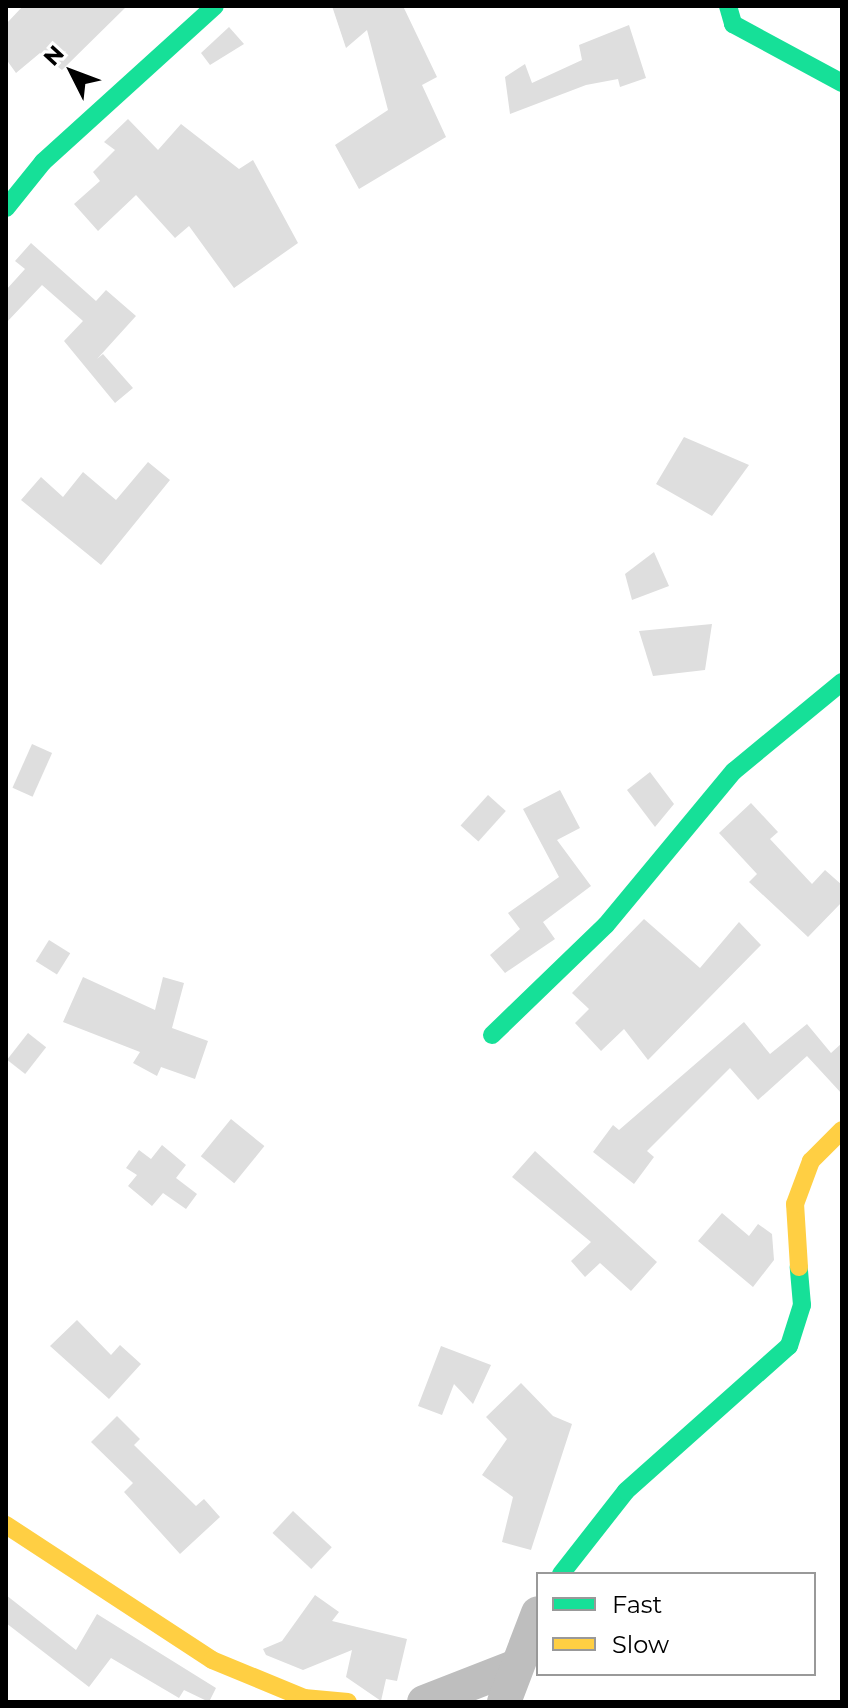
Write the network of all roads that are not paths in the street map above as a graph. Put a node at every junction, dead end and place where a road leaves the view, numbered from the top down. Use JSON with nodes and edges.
{"nodes":[{"id":1,"x":215,"y":6,"type":"edge"},
{"id":2,"x":728,"y":6,"type":"edge"},
{"id":3,"x":842,"y":83,"type":"edge"},
{"id":4,"x":6,"y":208,"type":"edge"},
{"id":5,"x":842,"y":682,"type":"edge"},
{"id":6,"x":492,"y":1035,"type":"dead end"},
{"id":7,"x":842,"y":1130,"type":"edge"},
{"id":8,"x":6,"y":1525,"type":"edge"},
{"id":9,"x":563,"y":1572,"type":"edge"},
{"id":10,"x":536,"y":1618,"type":"edge"},
{"id":11,"x":514,"y":1667,"type":"junction"},
{"id":12,"x":348,"y":1702,"type":"edge"},
{"id":13,"x":424,"y":1702,"type":"edge"},
{"id":14,"x":504,"y":1702,"type":"edge"}],
"edges":[{"from":1,"to":4,"type":"street"},
{"from":2,"to":3,"type":"street"},
{"from":5,"to":6,"type":"street"},
{"from":7,"to":9,"type":"street"},
{"from":8,"to":12,"type":"street"},
{"from":10,"to":11,"type":"street"},
{"from":11,"to":13,"type":"street"},
{"from":11,"to":14,"type":"street"}]}
